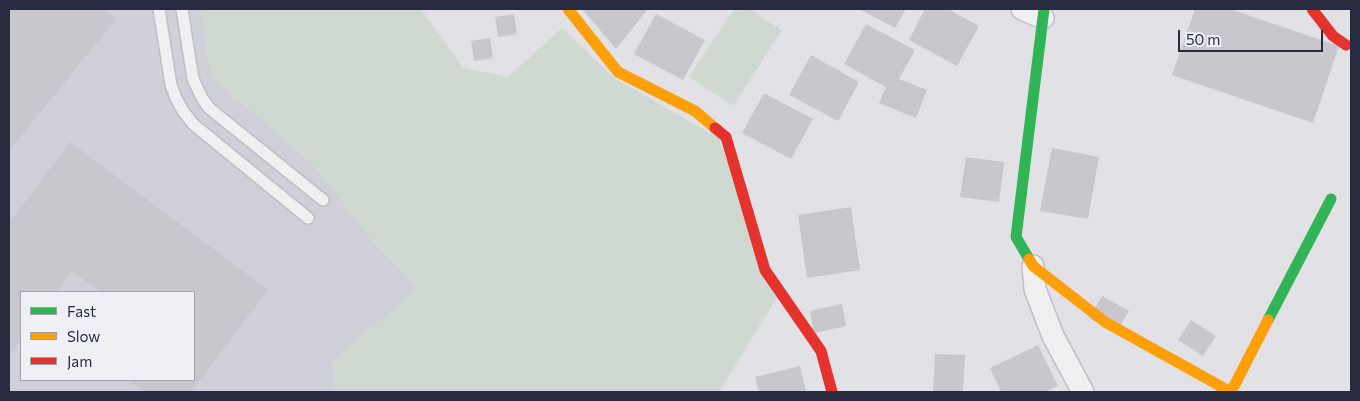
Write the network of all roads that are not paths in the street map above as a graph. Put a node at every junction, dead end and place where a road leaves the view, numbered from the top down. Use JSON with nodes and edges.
{"nodes":[{"id":1,"x":159,"y":9,"type":"edge"},
{"id":2,"x":182,"y":9,"type":"edge"},
{"id":3,"x":568,"y":9,"type":"edge"},
{"id":4,"x":1022,"y":9,"type":"edge"},
{"id":5,"x":1312,"y":9,"type":"edge"},
{"id":6,"x":1044,"y":13,"type":"edge"},
{"id":7,"x":1346,"y":45,"type":"dead end"},
{"id":8,"x":1331,"y":199,"type":"dead end"},
{"id":9,"x":323,"y":200,"type":"dead end"},
{"id":10,"x":308,"y":218,"type":"dead end"},
{"id":11,"x":1033,"y":266,"type":"junction"},
{"id":12,"x":832,"y":392,"type":"edge"},
{"id":13,"x":1084,"y":392,"type":"edge"}],
"edges":[{"from":1,"to":10,"type":"lane"},
{"from":2,"to":9,"type":"lane"},
{"from":3,"to":12,"type":"street"},
{"from":4,"to":6,"type":"street"},
{"from":5,"to":7,"type":"street"},
{"from":6,"to":11,"type":"street"},
{"from":8,"to":11,"type":"street"},
{"from":11,"to":13,"type":"street"}]}
